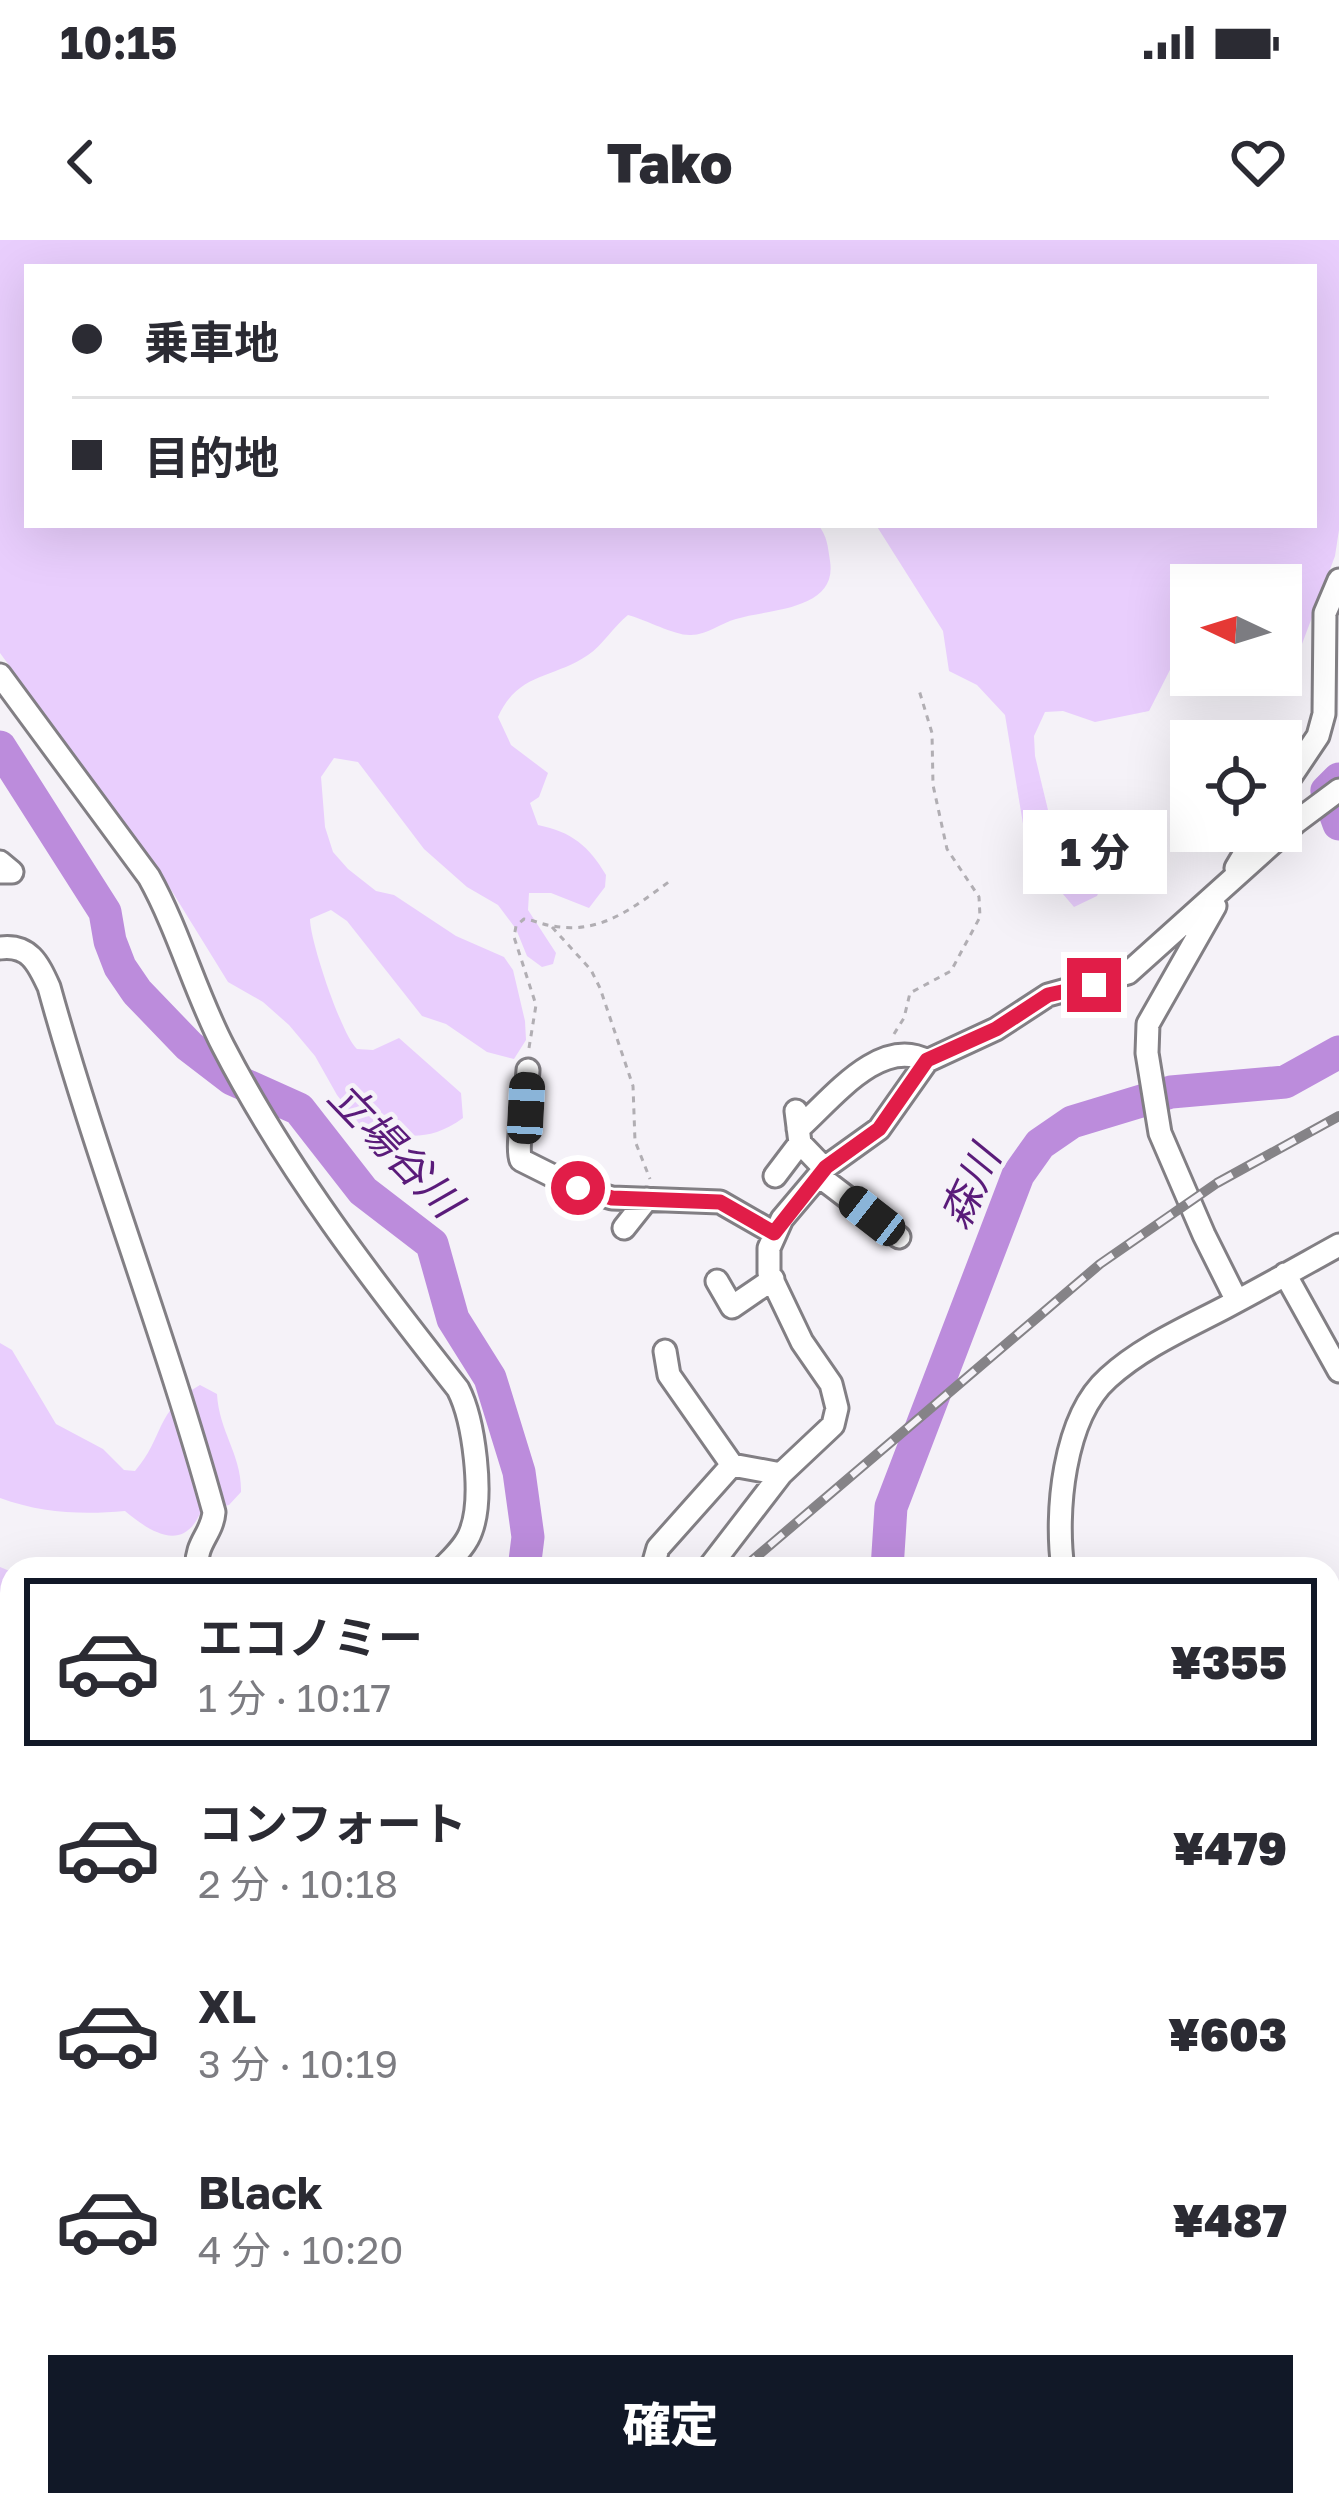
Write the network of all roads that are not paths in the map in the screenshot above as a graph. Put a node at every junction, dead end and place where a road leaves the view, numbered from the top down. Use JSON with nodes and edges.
{"nodes":[{"id":1,"x":1339,"y":580,"type":"edge"},
{"id":2,"x":0,"y":675,"type":"edge"},
{"id":3,"x":1302,"y":760,"type":"edge"},
{"id":4,"x":1339,"y":790,"type":"edge"},
{"id":5,"x":1246,"y":852,"type":"edge"},
{"id":6,"x":0,"y":862,"type":"edge"},
{"id":7,"x":0,"y":872,"type":"edge"},
{"id":8,"x":1223,"y":891,"type":"junction"},
{"id":9,"x":0,"y":948,"type":"edge"},
{"id":10,"x":927,"y":1060,"type":"junction"},
{"id":11,"x":528,"y":1070,"type":"road end"},
{"id":12,"x":798,"y":1127,"type":"junction"},
{"id":13,"x":822,"y":1172,"type":"junction"},
{"id":14,"x":775,"y":1176,"type":"dead end"},
{"id":15,"x":647,"y":1199,"type":"junction"},
{"id":16,"x":624,"y":1228,"type":"dead end"},
{"id":17,"x":774,"y":1233,"type":"junction"},
{"id":18,"x":899,"y":1237,"type":"dead end"},
{"id":19,"x":1339,"y":1245,"type":"edge"},
{"id":20,"x":1286,"y":1274,"type":"junction"},
{"id":21,"x":773,"y":1279,"type":"junction"},
{"id":22,"x":717,"y":1281,"type":"dead end"},
{"id":23,"x":1238,"y":1301,"type":"junction"},
{"id":24,"x":665,"y":1351,"type":"dead end"},
{"id":25,"x":1339,"y":1371,"type":"edge"},
{"id":26,"x":731,"y":1465,"type":"junction"},
{"id":27,"x":781,"y":1474,"type":"junction"},
{"id":28,"x":198,"y":1557,"type":"edge"},
{"id":29,"x":452,"y":1557,"type":"edge"},
{"id":30,"x":655,"y":1557,"type":"edge"},
{"id":31,"x":717,"y":1557,"type":"edge"},
{"id":32,"x":1061,"y":1557,"type":"edge"}],
"edges":[{"from":1,"to":3,"type":"street"},
{"from":2,"to":29,"type":"street"},
{"from":4,"to":8,"type":"street"},
{"from":5,"to":8,"type":"street"},
{"from":6,"to":7,"type":"street"},
{"from":8,"to":10,"type":"street"},
{"from":8,"to":23,"type":"street"},
{"from":9,"to":28,"type":"street"},
{"from":10,"to":12,"type":"street"},
{"from":10,"to":13,"type":"street"},
{"from":11,"to":15,"type":"street"},
{"from":12,"to":13,"type":"street"},
{"from":12,"to":14,"type":"street"},
{"from":13,"to":17,"type":"street"},
{"from":13,"to":18,"type":"street"},
{"from":15,"to":16,"type":"street"},
{"from":15,"to":17,"type":"street"},
{"from":17,"to":21,"type":"street"},
{"from":19,"to":20,"type":"street"},
{"from":20,"to":23,"type":"street"},
{"from":20,"to":25,"type":"street"},
{"from":21,"to":22,"type":"street"},
{"from":21,"to":27,"type":"street"},
{"from":23,"to":32,"type":"street"},
{"from":24,"to":26,"type":"street"},
{"from":26,"to":27,"type":"street"},
{"from":26,"to":30,"type":"street"},
{"from":27,"to":31,"type":"street"}]}
